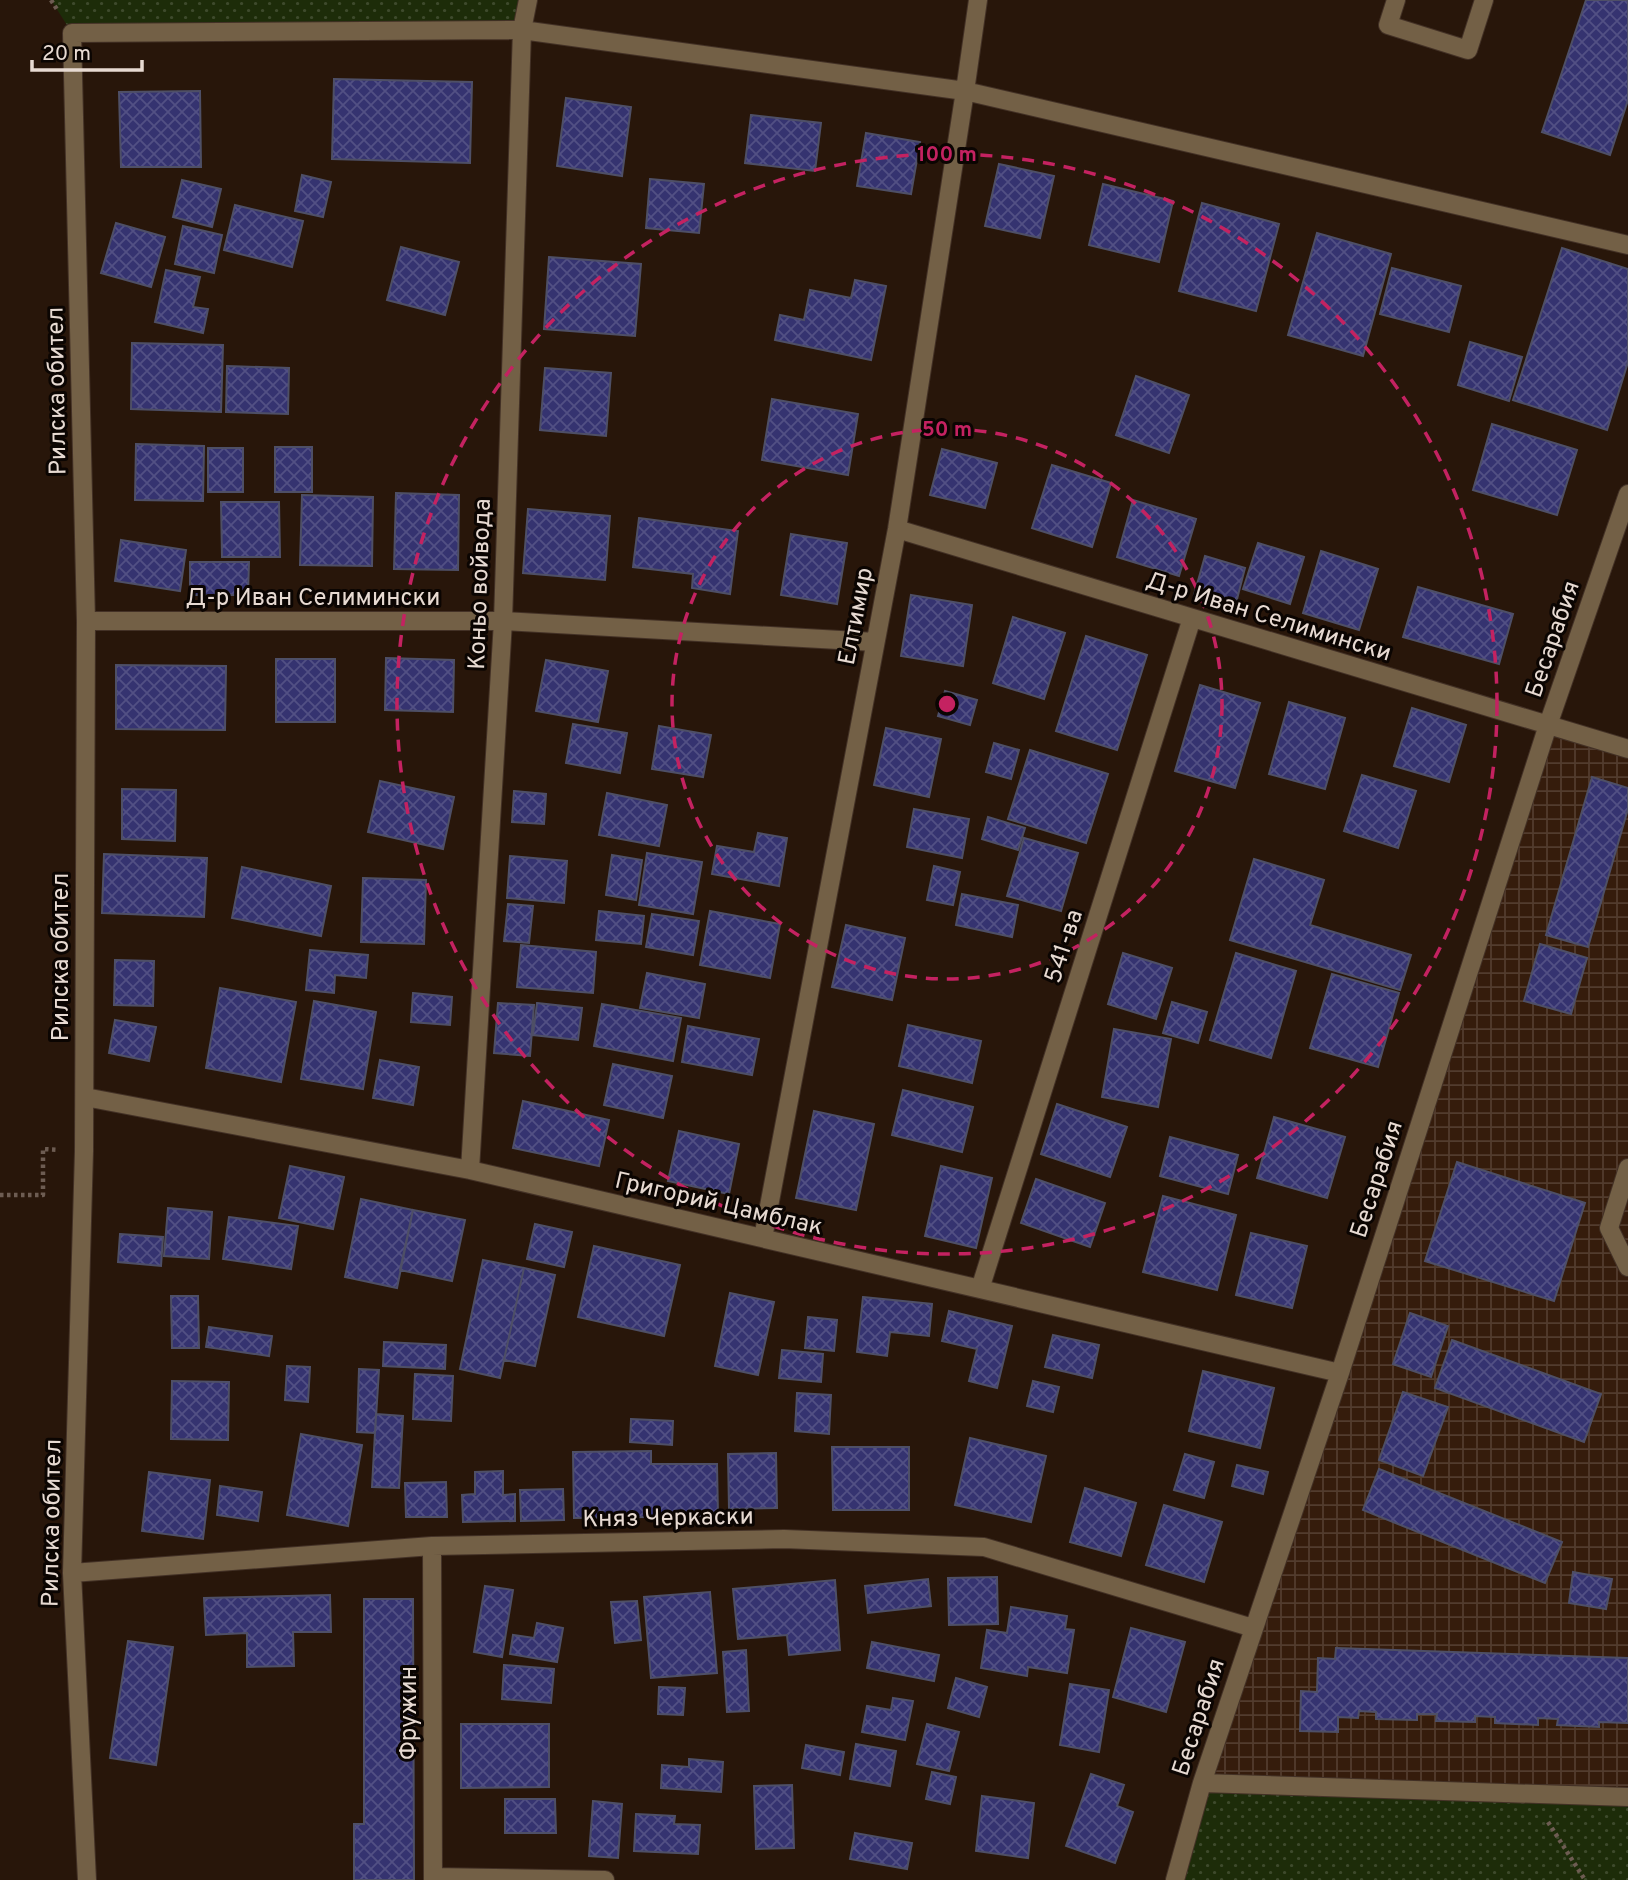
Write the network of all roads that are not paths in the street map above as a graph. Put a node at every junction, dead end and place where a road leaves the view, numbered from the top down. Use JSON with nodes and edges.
{"nodes":[{"id":1,"x":528,"y":0,"type":"edge"},
{"id":2,"x":978,"y":0,"type":"edge"},
{"id":3,"x":1396,"y":0,"type":"edge"},
{"id":4,"x":1484,"y":0,"type":"edge"},
{"id":5,"x":522,"y":30,"type":"junction"},
{"id":6,"x":965,"y":91,"type":"junction"},
{"id":7,"x":1628,"y":245,"type":"edge"},
{"id":8,"x":1628,"y":494,"type":"edge"},
{"id":9,"x":897,"y":528,"type":"junction"},
{"id":10,"x":1192,"y":618,"type":"junction"},
{"id":11,"x":86,"y":621,"type":"junction"},
{"id":12,"x":503,"y":621,"type":"junction"},
{"id":13,"x":875,"y":642,"type":"junction"},
{"id":14,"x":1548,"y":725,"type":"junction"},
{"id":15,"x":1628,"y":749,"type":"edge"},
{"id":16,"x":85,"y":1097,"type":"junction"},
{"id":17,"x":1628,"y":1168,"type":"edge"},
{"id":18,"x":470,"y":1170,"type":"junction"},
{"id":19,"x":763,"y":1238,"type":"junction"},
{"id":20,"x":1628,"y":1267,"type":"edge"},
{"id":21,"x":980,"y":1289,"type":"junction"},
{"id":22,"x":1340,"y":1373,"type":"junction"},
{"id":23,"x":432,"y":1546,"type":"junction"},
{"id":24,"x":72,"y":1573,"type":"junction"},
{"id":25,"x":1253,"y":1628,"type":"junction"},
{"id":26,"x":1202,"y":1783,"type":"junction"},
{"id":27,"x":1628,"y":1797,"type":"edge"},
{"id":28,"x":433,"y":1878,"type":"edge"},
{"id":29,"x":87,"y":1880,"type":"edge"},
{"id":30,"x":605,"y":1880,"type":"edge"},
{"id":31,"x":1175,"y":1880,"type":"edge"}],
"edges":[{"from":1,"to":5,"type":"street","name":"Коньо войвода"},
{"from":2,"to":6,"type":"street","name":"Елтимир"},
{"from":3,"to":4,"type":"street"},
{"from":5,"to":6,"type":"street"},
{"from":5,"to":11,"type":"street","name":"Рилска обител"},
{"from":5,"to":12,"type":"street","name":"Коньо войвода"},
{"from":6,"to":7,"type":"street"},
{"from":6,"to":9,"type":"street","name":"Елтимир"},
{"from":8,"to":14,"type":"street","name":"Бесарабия"},
{"from":9,"to":10,"type":"street","name":"Д-р Иван Селимински"},
{"from":9,"to":13,"type":"street","name":"Елтимир"},
{"from":10,"to":14,"type":"street","name":"Д-р Иван Селимински"},
{"from":10,"to":21,"type":"street","name":"541-ва"},
{"from":11,"to":12,"type":"street","name":"Д-р Иван Селимински"},
{"from":11,"to":16,"type":"street","name":"Рилска обител"},
{"from":12,"to":13,"type":"street","name":"Д-р Иван Селимински"},
{"from":12,"to":18,"type":"street","name":"Коньо войвода"},
{"from":13,"to":19,"type":"street","name":"Елтимир"},
{"from":14,"to":15,"type":"street","name":"Д-р Иван Селимински"},
{"from":14,"to":22,"type":"street","name":"Бесарабия"},
{"from":16,"to":18,"type":"street","name":"Григорий Цамблак"},
{"from":16,"to":24,"type":"street","name":"Рилска обител"},
{"from":17,"to":20,"type":"street"},
{"from":18,"to":19,"type":"street","name":"Григорий Цамблак"},
{"from":19,"to":21,"type":"street","name":"Григорий Цамблак"},
{"from":21,"to":22,"type":"street","name":"Григорий Цамблак"},
{"from":22,"to":25,"type":"street","name":"Бесарабия"},
{"from":23,"to":24,"type":"street","name":"Княз Черкаски"},
{"from":23,"to":25,"type":"street","name":"Княз Черкаски"},
{"from":23,"to":28,"type":"street","name":"Фружин"},
{"from":24,"to":29,"type":"street","name":"Рилска обител"},
{"from":25,"to":26,"type":"street","name":"Бесарабия"},
{"from":26,"to":27,"type":"street"},
{"from":26,"to":31,"type":"street","name":"Бесарабия"},
{"from":28,"to":30,"type":"street"}]}
